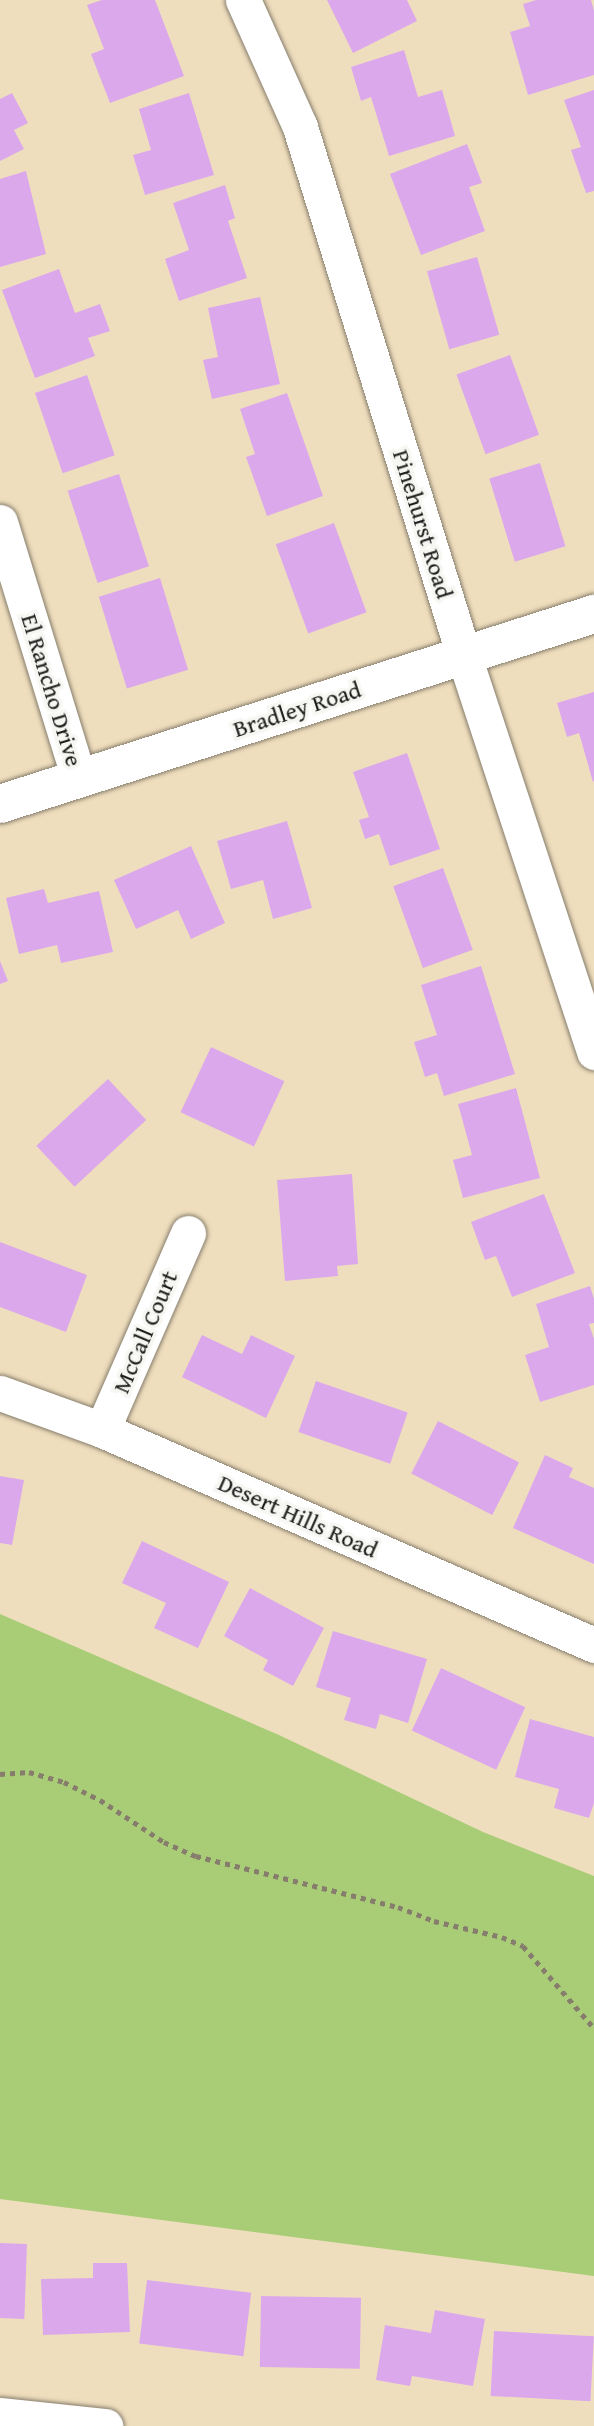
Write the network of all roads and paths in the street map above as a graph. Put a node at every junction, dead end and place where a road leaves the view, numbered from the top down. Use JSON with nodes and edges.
{"nodes":[{"id":1,"x":243,"y":0,"type":"edge"},
{"id":2,"x":0,"y":522,"type":"edge"},
{"id":3,"x":594,"y":614,"type":"edge"},
{"id":4,"x":464,"y":656,"type":"junction"},
{"id":5,"x":79,"y":778,"type":"junction"},
{"id":6,"x":0,"y":804,"type":"edge"},
{"id":7,"x":594,"y":1052,"type":"edge"},
{"id":8,"x":188,"y":1233,"type":"dead end"},
{"id":9,"x":0,"y":1393,"type":"edge"},
{"id":10,"x":103,"y":1430,"type":"junction"},
{"id":11,"x":594,"y":1644,"type":"edge"},
{"id":12,"x":0,"y":1774,"type":"edge"},
{"id":13,"x":594,"y":2028,"type":"edge"},
{"id":14,"x":0,"y":2415,"type":"edge"},
{"id":15,"x":105,"y":2426,"type":"edge"}],
"edges":[{"from":1,"to":4,"type":"street","name":"Pinehurst Road"},
{"from":2,"to":5,"type":"street","name":"El Rancho Drive"},
{"from":3,"to":4,"type":"street","name":"Bradley Road"},
{"from":4,"to":5,"type":"street","name":"Bradley Road"},
{"from":4,"to":7,"type":"street","name":"Pinehurst Road"},
{"from":5,"to":6,"type":"street","name":"Bradley Road"},
{"from":8,"to":10,"type":"street","name":"McCall Court"},
{"from":9,"to":10,"type":"street","name":"Desert Hills Road"},
{"from":10,"to":11,"type":"street","name":"Desert Hills Road"},
{"from":12,"to":13,"type":"path"},
{"from":14,"to":15,"type":"street"}]}
